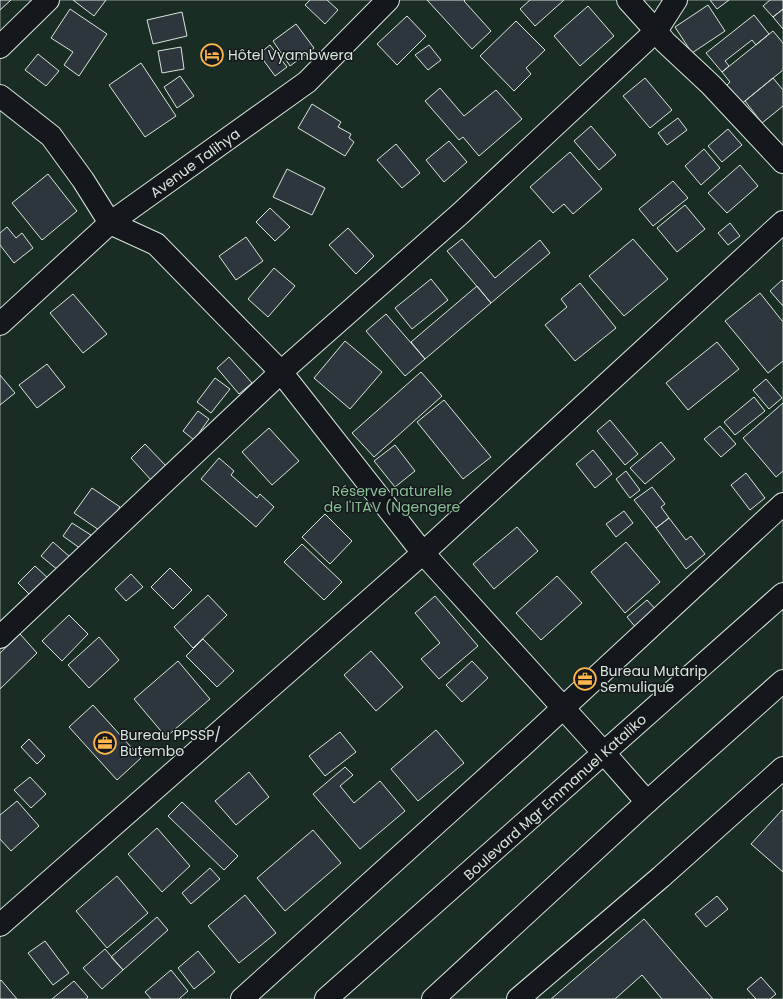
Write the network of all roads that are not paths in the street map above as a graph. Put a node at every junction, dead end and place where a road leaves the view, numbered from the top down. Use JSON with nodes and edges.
{"nodes":[{"id":1,"x":48,"y":0,"type":"edge"},
{"id":2,"x":388,"y":0,"type":"edge"},
{"id":3,"x":628,"y":0,"type":"edge"},
{"id":4,"x":676,"y":0,"type":"edge"},
{"id":5,"x":656,"y":31,"type":"junction"},
{"id":6,"x":0,"y":47,"type":"edge"},
{"id":7,"x":0,"y":96,"type":"edge"},
{"id":8,"x":783,"y":162,"type":"edge"},
{"id":9,"x":783,"y":222,"type":"edge"},
{"id":10,"x":110,"y":223,"type":"junction"},
{"id":11,"x":0,"y":324,"type":"edge"},
{"id":12,"x":281,"y":372,"type":"junction"},
{"id":13,"x":783,"y":504,"type":"edge"},
{"id":14,"x":423,"y":553,"type":"junction"},
{"id":15,"x":783,"y":594,"type":"edge"},
{"id":16,"x":0,"y":637,"type":"edge"},
{"id":17,"x":783,"y":681,"type":"edge"},
{"id":18,"x":563,"y":707,"type":"junction"},
{"id":19,"x":604,"y":753,"type":"junction"},
{"id":20,"x":783,"y":768,"type":"edge"},
{"id":21,"x":647,"y":802,"type":"junction"},
{"id":22,"x":0,"y":926,"type":"edge"},
{"id":23,"x":242,"y":999,"type":"edge"},
{"id":24,"x":326,"y":999,"type":"edge"},
{"id":25,"x":433,"y":999,"type":"edge"},
{"id":26,"x":518,"y":999,"type":"edge"}],
"edges":[{"from":1,"to":6,"type":"street"},
{"from":2,"to":10,"type":"street","name":"Avenue Talihya"},
{"from":3,"to":5,"type":"street"},
{"from":4,"to":5,"type":"street"},
{"from":5,"to":8,"type":"street"},
{"from":5,"to":12,"type":"street"},
{"from":7,"to":10,"type":"street"},
{"from":9,"to":14,"type":"street"},
{"from":10,"to":11,"type":"street","name":"Avenue Talihya"},
{"from":10,"to":12,"type":"street"},
{"from":12,"to":14,"type":"street"},
{"from":12,"to":16,"type":"street"},
{"from":13,"to":18,"type":"street"},
{"from":14,"to":18,"type":"street"},
{"from":14,"to":22,"type":"street"},
{"from":15,"to":19,"type":"street","name":"Boulevard Mgr Emmanuel Kataliko"},
{"from":17,"to":21,"type":"street"},
{"from":18,"to":19,"type":"street"},
{"from":18,"to":23,"type":"street"},
{"from":19,"to":21,"type":"street"},
{"from":19,"to":24,"type":"street","name":"Boulevard Mgr Emmanuel Kataliko"},
{"from":20,"to":26,"type":"street"},
{"from":21,"to":25,"type":"street"}]}
